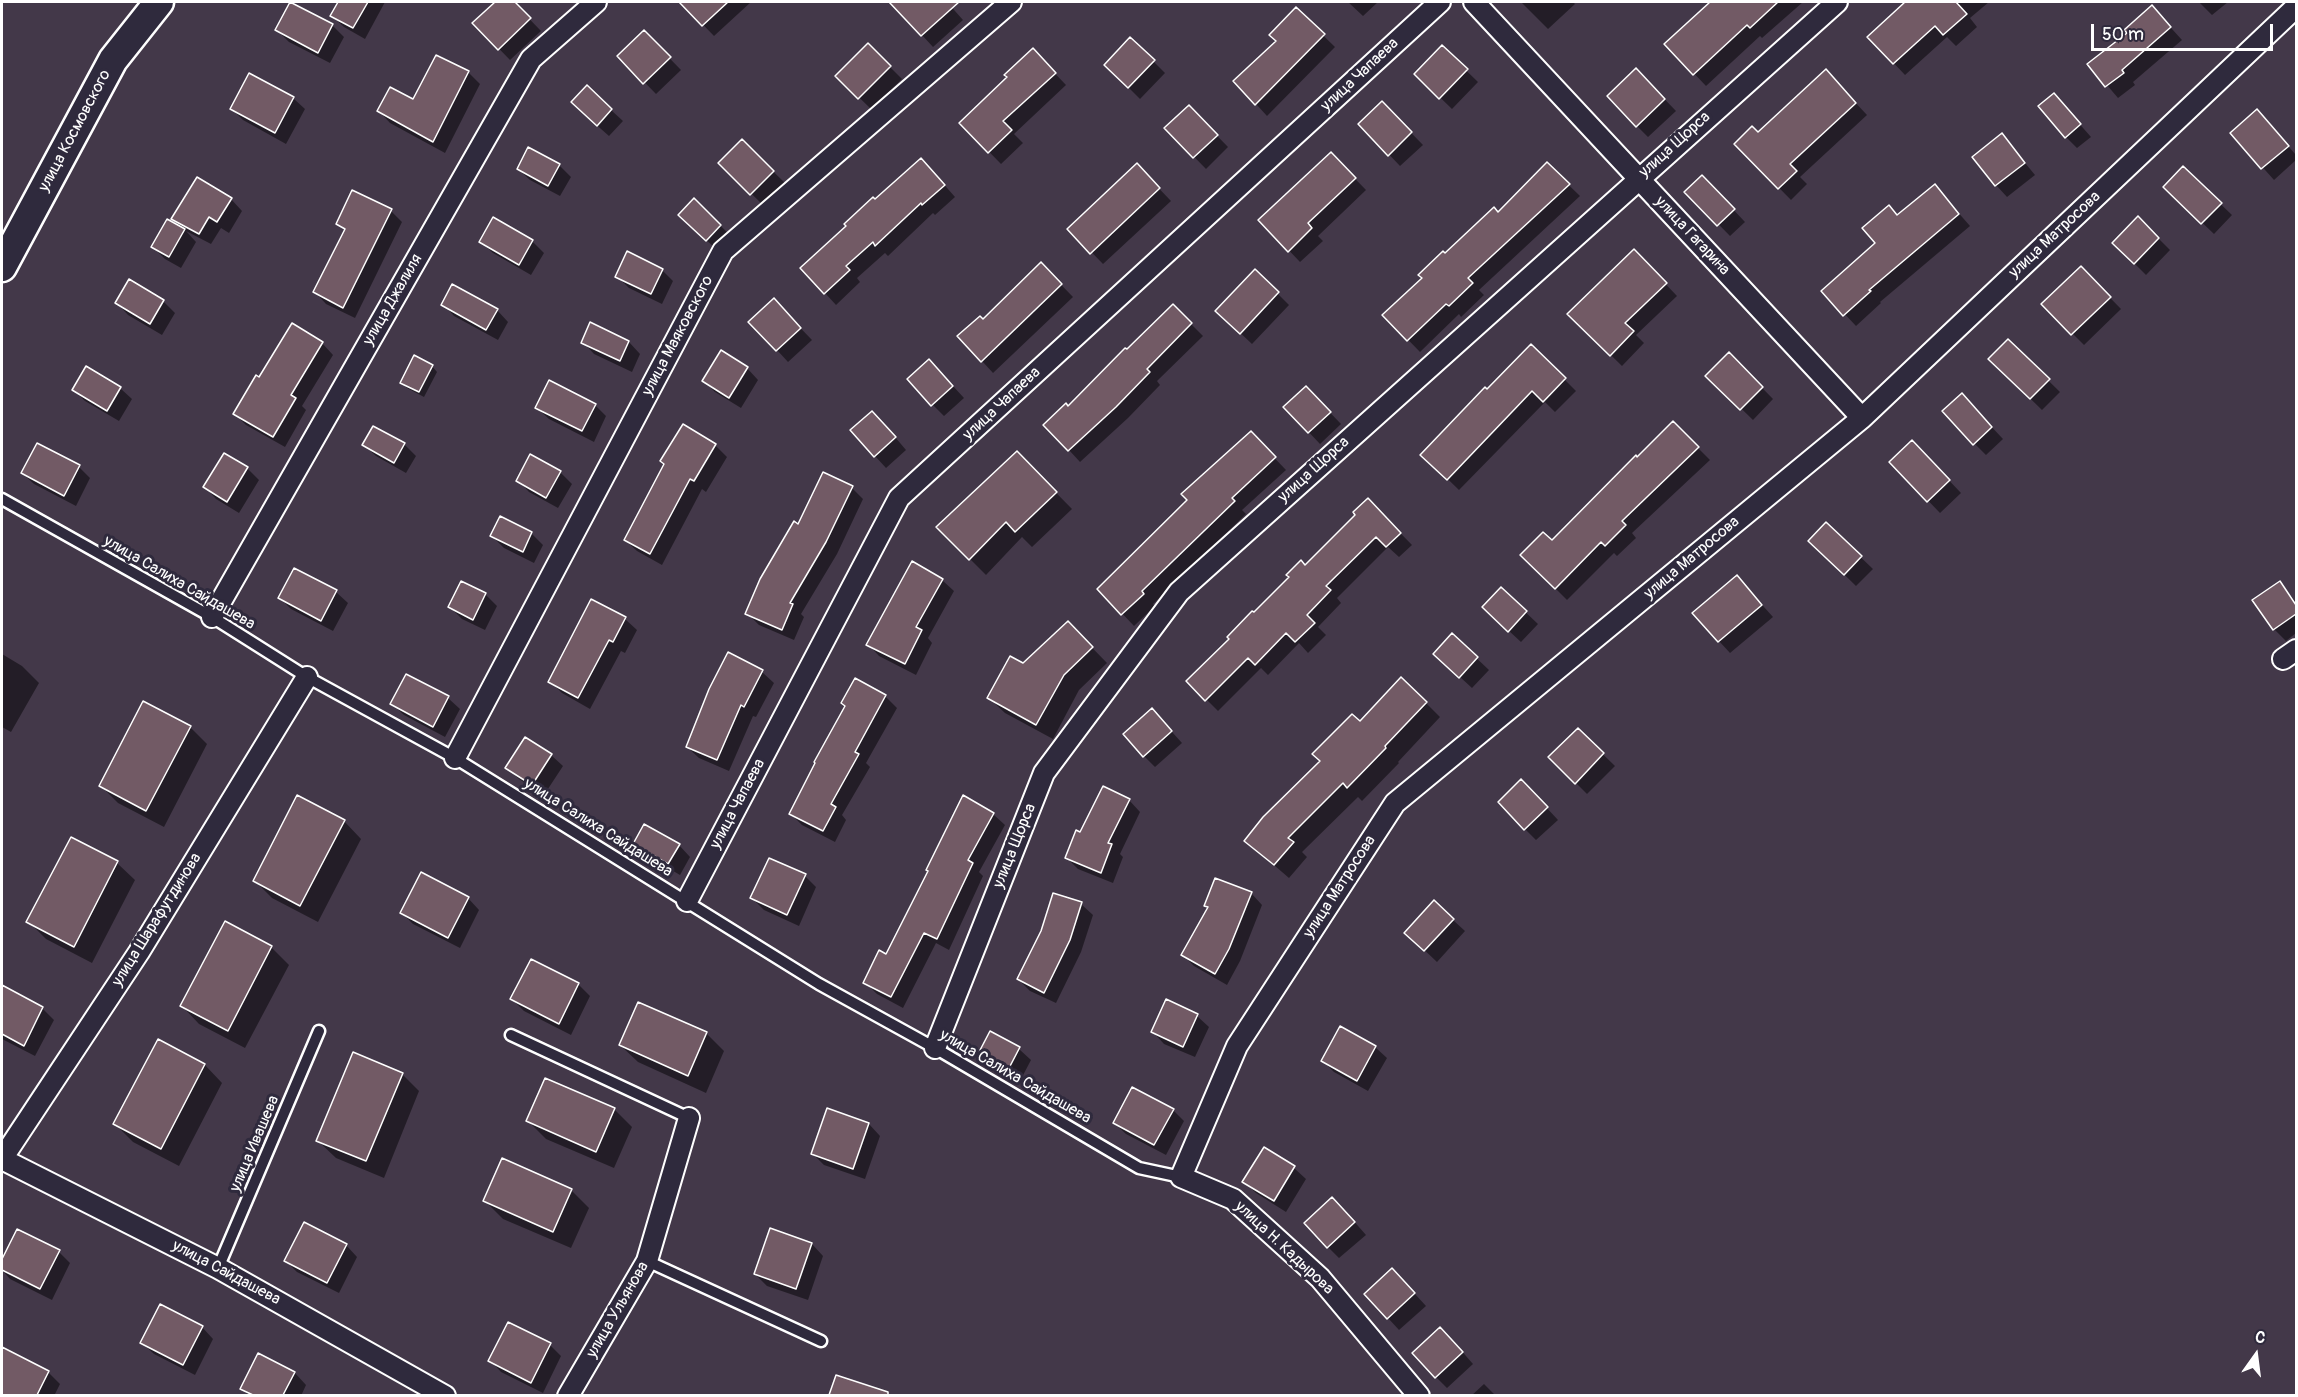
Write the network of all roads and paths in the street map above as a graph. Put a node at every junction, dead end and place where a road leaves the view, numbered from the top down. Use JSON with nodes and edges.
{"nodes":[{"id":1,"x":159,"y":2,"type":"edge"},
{"id":2,"x":596,"y":2,"type":"edge"},
{"id":3,"x":1011,"y":2,"type":"edge"},
{"id":4,"x":1440,"y":2,"type":"edge"},
{"id":5,"x":1474,"y":2,"type":"edge"},
{"id":6,"x":1837,"y":2,"type":"edge"},
{"id":7,"x":2296,"y":7,"type":"edge"},
{"id":8,"x":1638,"y":178,"type":"junction"},
{"id":9,"x":2,"y":267,"type":"edge"},
{"id":10,"x":1862,"y":418,"type":"junction"},
{"id":11,"x":2,"y":499,"type":"edge"},
{"id":12,"x":212,"y":617,"type":"junction"},
{"id":13,"x":307,"y":677,"type":"junction"},
{"id":14,"x":455,"y":758,"type":"junction"},
{"id":15,"x":687,"y":901,"type":"junction"},
{"id":16,"x":319,"y":1031,"type":"dead end"},
{"id":17,"x":511,"y":1035,"type":"dead end"},
{"id":18,"x":935,"y":1048,"type":"junction"},
{"id":19,"x":690,"y":1118,"type":"joint"},
{"id":20,"x":2,"y":1159,"type":"edge"},
{"id":21,"x":1181,"y":1178,"type":"junction"},
{"id":22,"x":647,"y":1262,"type":"junction"},
{"id":23,"x":218,"y":1268,"type":"junction"},
{"id":24,"x":821,"y":1341,"type":"dead end"},
{"id":25,"x":445,"y":1395,"type":"edge"},
{"id":26,"x":568,"y":1395,"type":"edge"},
{"id":27,"x":1419,"y":1395,"type":"edge"}],
"edges":[{"from":1,"to":9,"type":"main road","name":"улица Космовского"},
{"from":2,"to":12,"type":"street","name":"улица Джалиля"},
{"from":3,"to":14,"type":"street","name":"улица Маяковского"},
{"from":4,"to":15,"type":"street","name":"улица Чапаева"},
{"from":5,"to":8,"type":"street","name":"улица Гагарина"},
{"from":6,"to":8,"type":"street","name":"улица Щорса"},
{"from":7,"to":10,"type":"street","name":"улица Матросова"},
{"from":8,"to":10,"type":"street","name":"улица Гагарина"},
{"from":8,"to":18,"type":"street","name":"улица Щорса"},
{"from":10,"to":21,"type":"street","name":"улица Матросова"},
{"from":11,"to":12,"type":"lane","name":"улица Салиха Сайдашева"},
{"from":12,"to":13,"type":"lane","name":"улица Салиха Сайдашева"},
{"from":13,"to":14,"type":"lane","name":"улица Салиха Сайдашева"},
{"from":13,"to":20,"type":"street","name":"улица Шарафутдинова"},
{"from":14,"to":15,"type":"lane","name":"улица Салиха Сайдашева"},
{"from":15,"to":18,"type":"lane","name":"улица Салиха Сайдашева"},
{"from":16,"to":23,"type":"lane","name":"улица Ивашева"},
{"from":17,"to":19,"type":"lane"},
{"from":18,"to":21,"type":"lane","name":"улица Салиха Сайдашева"},
{"from":19,"to":22,"type":"street","name":"улица Ульянова"},
{"from":20,"to":23,"type":"street","name":"улица Сайдашева"},
{"from":21,"to":27,"type":"street","name":"улица Н. Кадырова"},
{"from":22,"to":24,"type":"lane"},
{"from":22,"to":26,"type":"street","name":"улица Ульянова"},
{"from":23,"to":25,"type":"street","name":"улица Сайдашева"}]}
